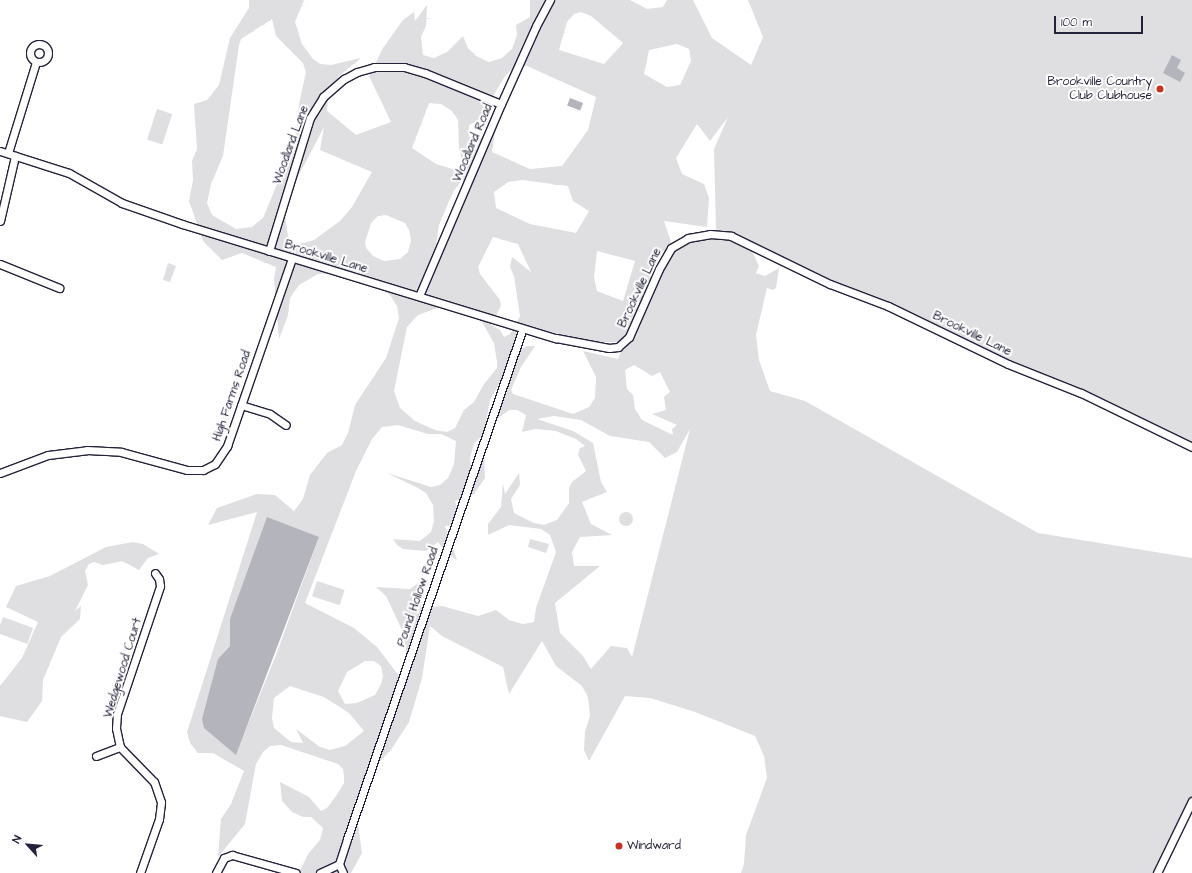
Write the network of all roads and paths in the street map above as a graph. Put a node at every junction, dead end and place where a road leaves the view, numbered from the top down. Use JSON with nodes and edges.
{"nodes":[{"id":1,"x":550,"y":0,"type":"edge"},
{"id":2,"x":36,"y":62,"type":"dead end"},
{"id":3,"x":501,"y":104,"type":"junction"},
{"id":4,"x":0,"y":151,"type":"edge"},
{"id":5,"x":12,"y":155,"type":"junction"},
{"id":6,"x":0,"y":221,"type":"edge"},
{"id":7,"x":269,"y":251,"type":"junction"},
{"id":8,"x":292,"y":258,"type":"junction"},
{"id":9,"x":0,"y":264,"type":"edge"},
{"id":10,"x":59,"y":288,"type":"dead end"},
{"id":11,"x":419,"y":296,"type":"junction"},
{"id":12,"x":523,"y":328,"type":"junction"},
{"id":13,"x":241,"y":405,"type":"junction"},
{"id":14,"x":286,"y":425,"type":"dead end"},
{"id":15,"x":1192,"y":447,"type":"edge"},
{"id":16,"x":0,"y":473,"type":"edge"},
{"id":17,"x":155,"y":573,"type":"dead end"},
{"id":18,"x":120,"y":747,"type":"junction"},
{"id":19,"x":96,"y":756,"type":"dead end"},
{"id":20,"x":1192,"y":801,"type":"edge"},
{"id":21,"x":339,"y":864,"type":"junction"},
{"id":22,"x":140,"y":873,"type":"edge"},
{"id":23,"x":216,"y":873,"type":"edge"},
{"id":24,"x":296,"y":873,"type":"edge"},
{"id":25,"x":320,"y":873,"type":"edge"},
{"id":26,"x":343,"y":873,"type":"edge"},
{"id":27,"x":1157,"y":873,"type":"edge"}],
"edges":[{"from":1,"to":3,"type":"street","name":"Woodland Road"},
{"from":2,"to":5,"type":"street"},
{"from":3,"to":7,"type":"street","name":"Woodland Lane"},
{"from":3,"to":11,"type":"street","name":"Woodland Road"},
{"from":4,"to":5,"type":"street","name":"Brookville Lane"},
{"from":5,"to":6,"type":"street"},
{"from":5,"to":7,"type":"street","name":"Brookville Lane"},
{"from":7,"to":8,"type":"street","name":"Brookville Lane"},
{"from":8,"to":11,"type":"street","name":"Brookville Lane"},
{"from":8,"to":13,"type":"street","name":"High Farms Road"},
{"from":9,"to":10,"type":"street"},
{"from":11,"to":12,"type":"street","name":"Brookville Lane"},
{"from":12,"to":15,"type":"street","name":"Brookville Lane"},
{"from":12,"to":21,"type":"street","name":"Pound Hollow Road"},
{"from":13,"to":14,"type":"street"},
{"from":13,"to":16,"type":"street","name":"High Farms Road"},
{"from":17,"to":18,"type":"street","name":"Wedgewood Court"},
{"from":18,"to":19,"type":"street"},
{"from":18,"to":22,"type":"street"},
{"from":20,"to":27,"type":"street"},
{"from":21,"to":25,"type":"street"},
{"from":21,"to":26,"type":"street"},
{"from":23,"to":24,"type":"street"}]}
